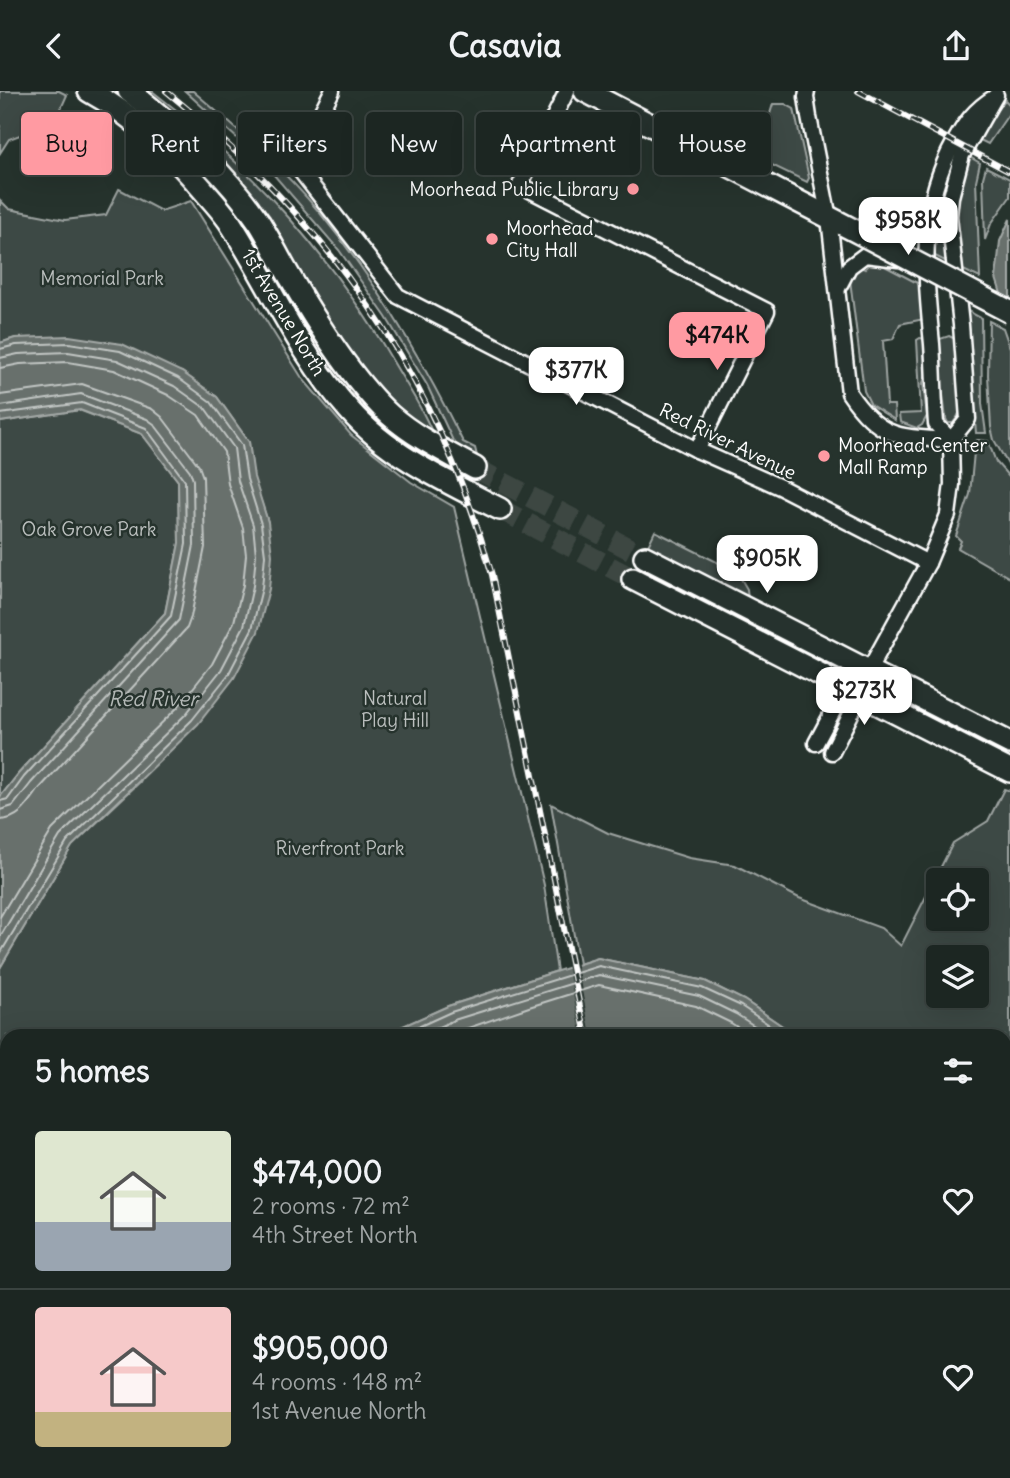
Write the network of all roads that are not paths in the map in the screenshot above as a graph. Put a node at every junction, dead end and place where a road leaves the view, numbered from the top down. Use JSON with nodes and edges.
{"nodes":[{"id":1,"x":129,"y":91,"type":"edge"},
{"id":2,"x":332,"y":91,"type":"edge"},
{"id":3,"x":567,"y":91,"type":"edge"},
{"id":4,"x":585,"y":91,"type":"edge"},
{"id":5,"x":807,"y":91,"type":"edge"},
{"id":6,"x":999,"y":93,"type":"edge"},
{"id":7,"x":104,"y":94,"type":"edge"},
{"id":8,"x":829,"y":218,"type":"junction"},
{"id":9,"x":867,"y":246,"type":"junction"},
{"id":10,"x":838,"y":291,"type":"junction"},
{"id":11,"x":1010,"y":312,"type":"edge"},
{"id":12,"x":951,"y":440,"type":"junction"},
{"id":13,"x":697,"y":450,"type":"junction"},
{"id":14,"x":475,"y":468,"type":"tunnel mouth"},
{"id":15,"x":500,"y":509,"type":"tunnel mouth"},
{"id":16,"x":645,"y":557,"type":"tunnel mouth"},
{"id":17,"x":928,"y":563,"type":"junction"},
{"id":18,"x":633,"y":579,"type":"tunnel mouth"},
{"id":19,"x":869,"y":670,"type":"junction"},
{"id":20,"x":855,"y":692,"type":"junction"},
{"id":21,"x":816,"y":743,"type":"dead end"},
{"id":22,"x":1010,"y":743,"type":"edge"},
{"id":23,"x":832,"y":752,"type":"dead end"},
{"id":24,"x":1010,"y":771,"type":"edge"}],
"edges":[{"from":1,"to":14,"type":"main road","name":"1st Avenue North"},
{"from":2,"to":13,"type":"street","name":"Red River Avenue"},
{"from":3,"to":13,"type":"street"},
{"from":4,"to":8,"type":"main road"},
{"from":5,"to":8,"type":"street"},
{"from":6,"to":12,"type":"street"},
{"from":6,"to":12,"type":"street"},
{"from":7,"to":15,"type":"main road","name":"1st Avenue North"},
{"from":8,"to":9,"type":"main road"},
{"from":8,"to":10,"type":"street"},
{"from":9,"to":10,"type":"street"},
{"from":9,"to":11,"type":"main road","bridge":true},
{"from":10,"to":12,"type":"street"},
{"from":12,"to":17,"type":"street"},
{"from":13,"to":17,"type":"street","name":"Red River Avenue"},
{"from":16,"to":19,"type":"main road"},
{"from":17,"to":19,"type":"street"},
{"from":18,"to":20,"type":"main road"},
{"from":19,"to":20,"type":"street"},
{"from":19,"to":22,"type":"main road"},
{"from":20,"to":21,"type":"street"},
{"from":20,"to":23,"type":"street"},
{"from":20,"to":24,"type":"main road"}]}
